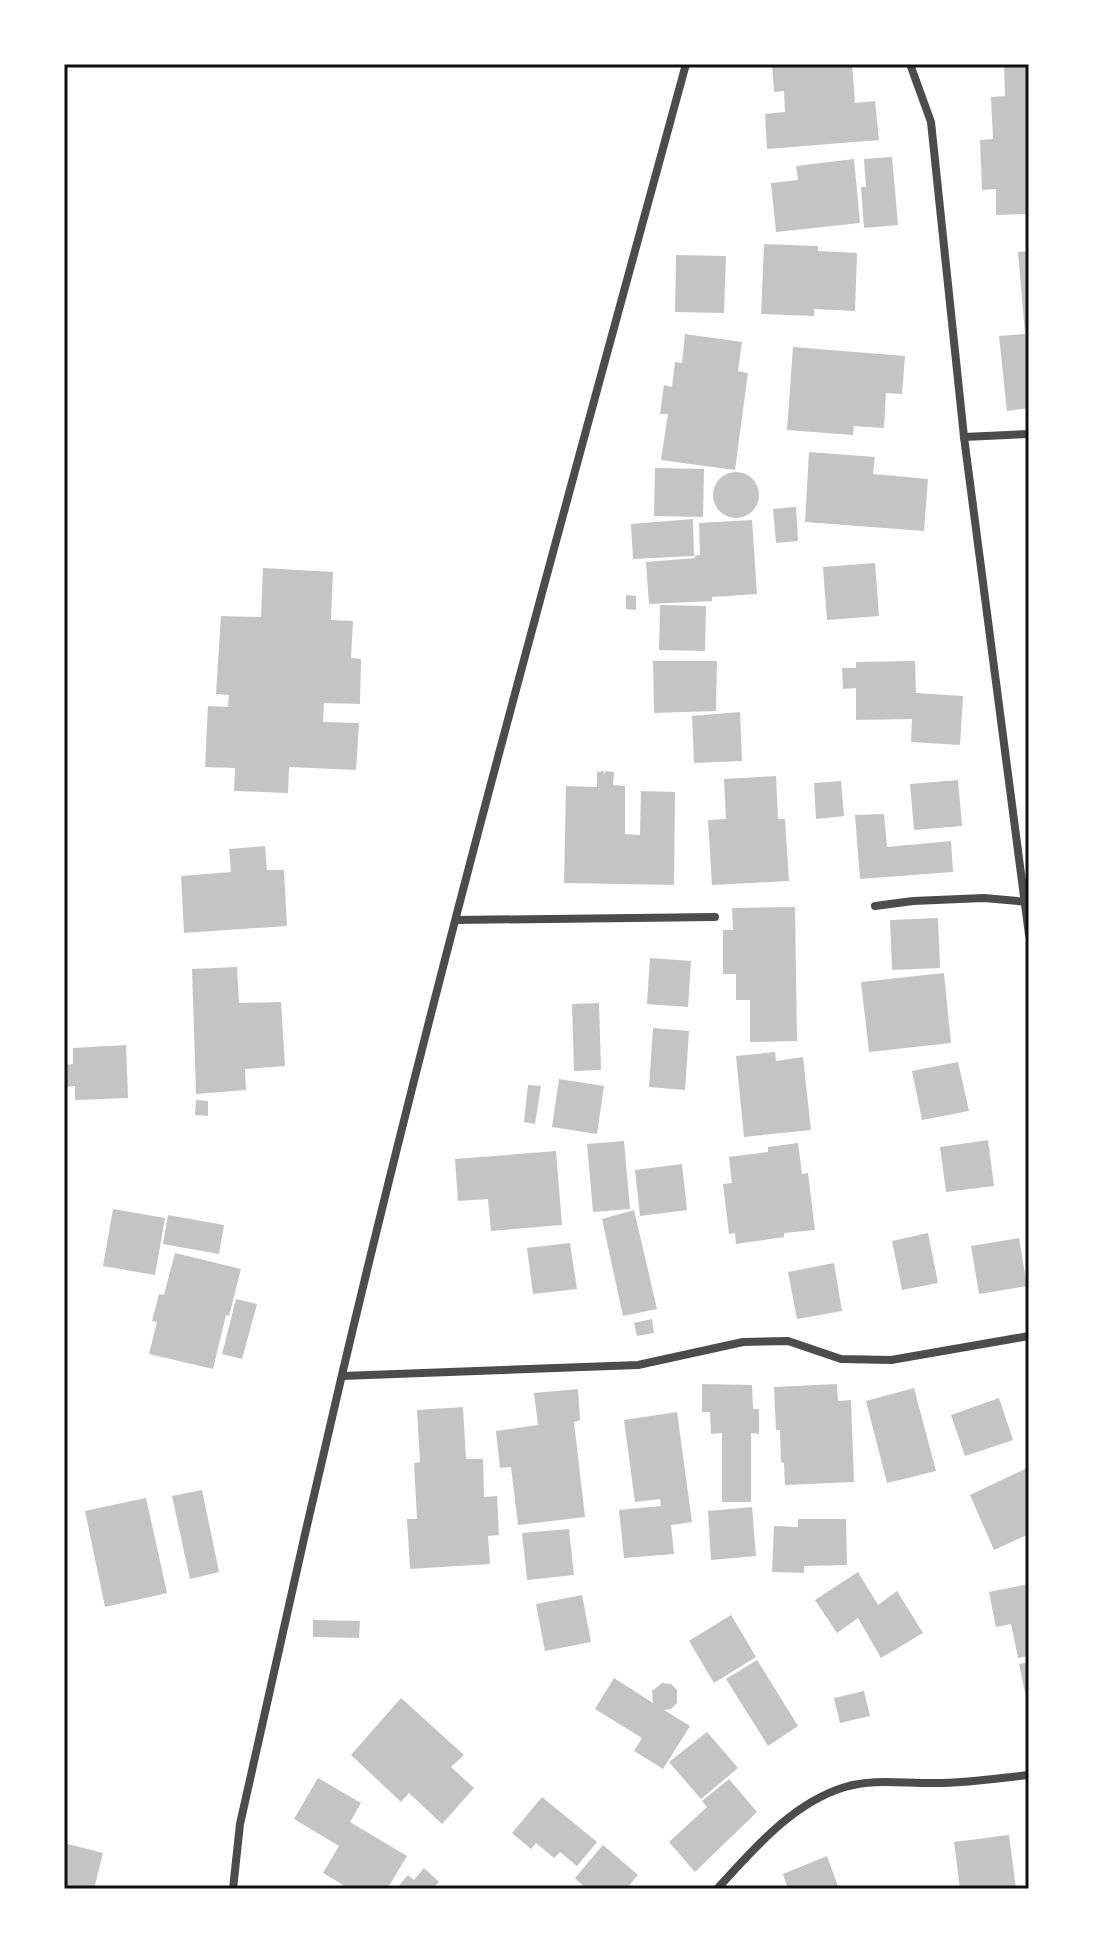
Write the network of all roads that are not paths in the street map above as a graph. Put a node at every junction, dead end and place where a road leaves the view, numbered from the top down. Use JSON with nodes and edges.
{"nodes":[{"id":1,"x":686,"y":64,"type":"edge"},
{"id":2,"x":910,"y":64,"type":"edge"},
{"id":3,"x":1029,"y":434,"type":"edge"},
{"id":4,"x":964,"y":437,"type":"junction"},
{"id":5,"x":1026,"y":902,"type":"edge"},
{"id":6,"x":875,"y":906,"type":"dead end"},
{"id":7,"x":715,"y":917,"type":"dead end"},
{"id":8,"x":456,"y":920,"type":"junction"},
{"id":9,"x":1029,"y":935,"type":"edge"},
{"id":10,"x":1029,"y":1336,"type":"edge"},
{"id":11,"x":342,"y":1376,"type":"junction"},
{"id":12,"x":1029,"y":1775,"type":"edge"},
{"id":13,"x":233,"y":1889,"type":"edge"},
{"id":14,"x":717,"y":1889,"type":"edge"}],
"edges":[{"from":1,"to":8,"type":"street"},
{"from":2,"to":4,"type":"street"},
{"from":3,"to":4,"type":"street"},
{"from":4,"to":5,"type":"street"},
{"from":5,"to":6,"type":"street"},
{"from":5,"to":9,"type":"street"},
{"from":7,"to":8,"type":"street"},
{"from":8,"to":11,"type":"street"},
{"from":10,"to":11,"type":"street"},
{"from":11,"to":13,"type":"street"},
{"from":12,"to":14,"type":"street"}]}
